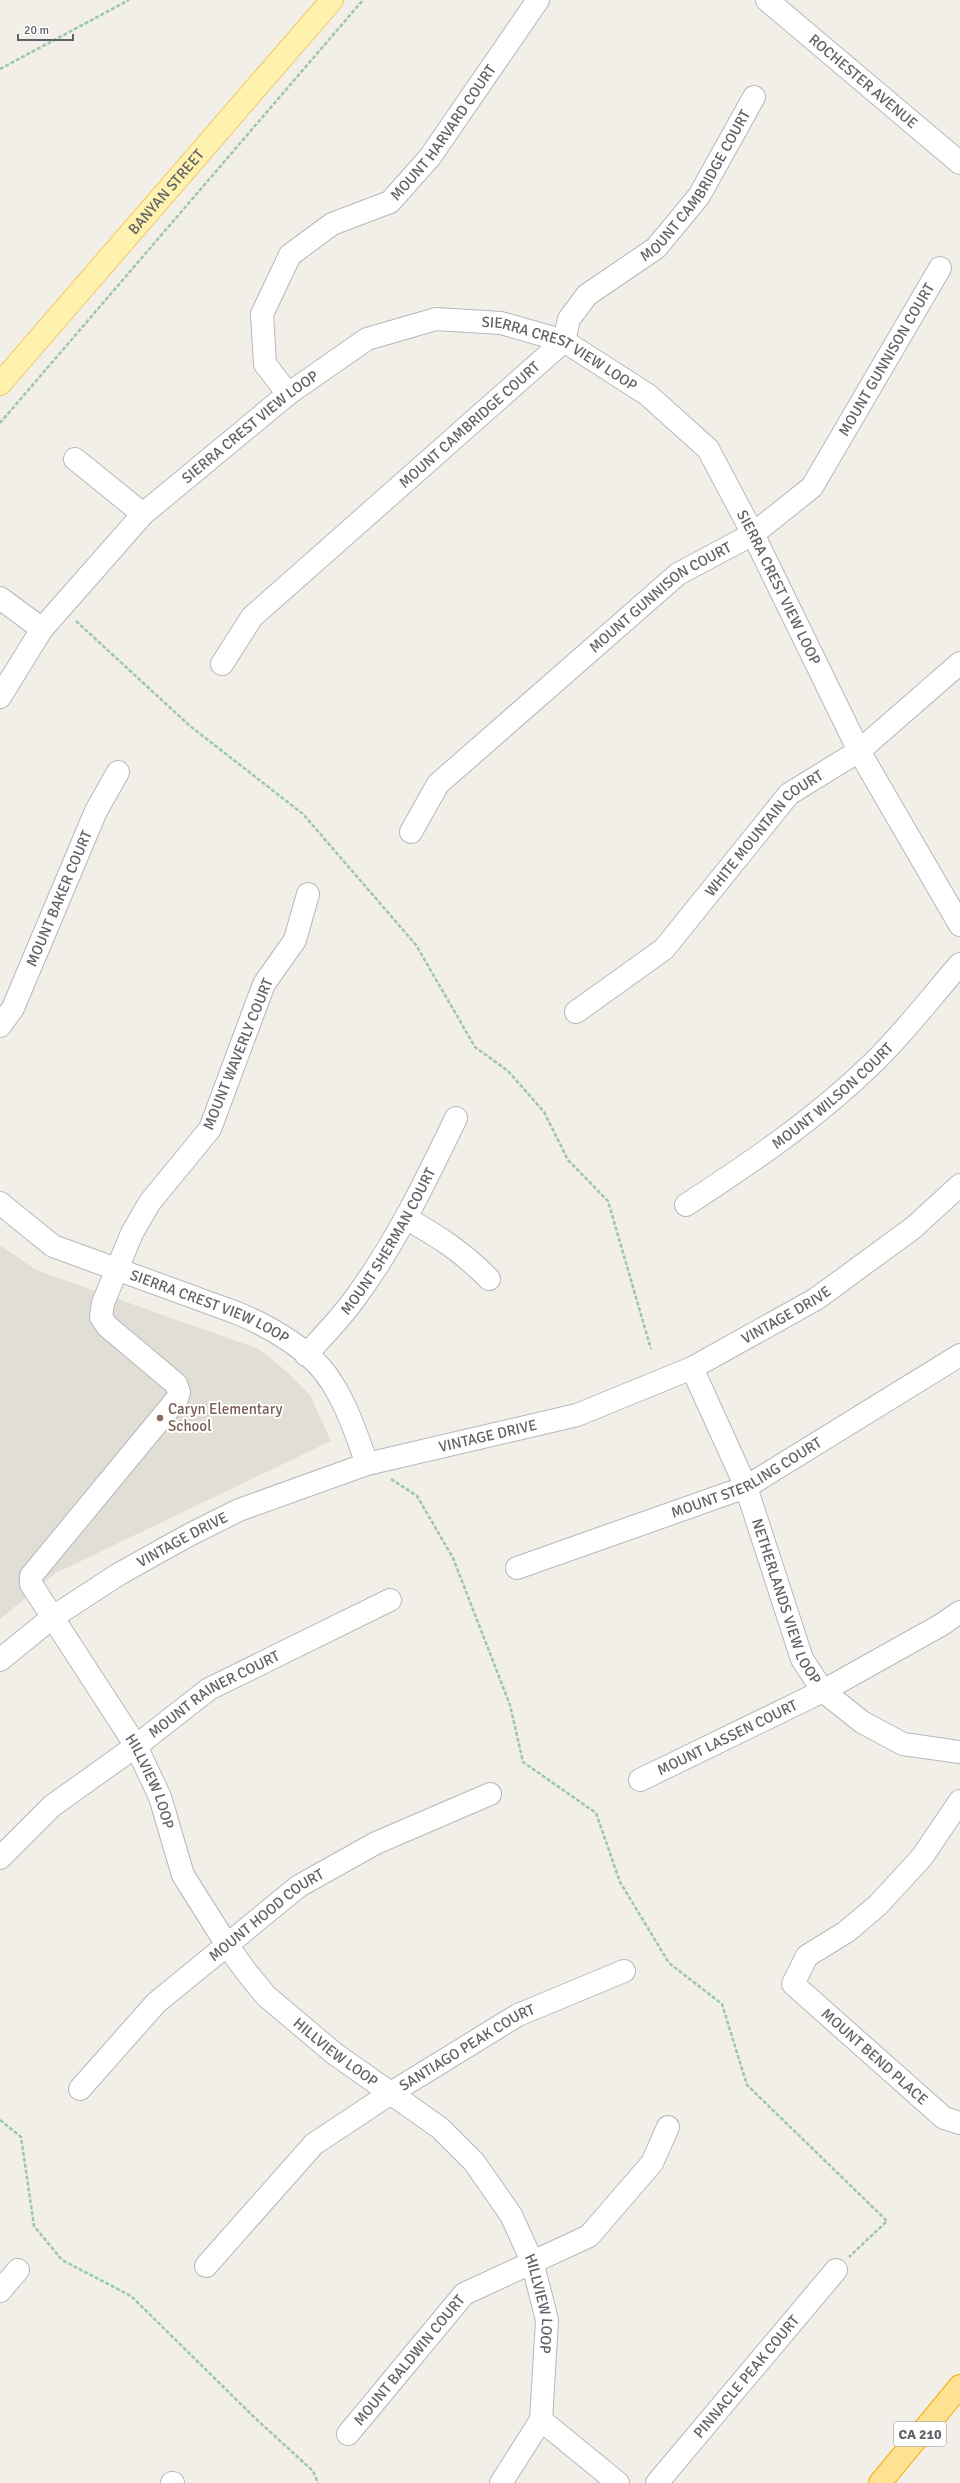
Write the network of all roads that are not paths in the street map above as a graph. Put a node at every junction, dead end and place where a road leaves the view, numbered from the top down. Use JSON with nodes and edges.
{"nodes":[{"id":1,"x":332,"y":0,"type":"edge"},
{"id":2,"x":538,"y":0,"type":"edge"},
{"id":3,"x":768,"y":0,"type":"edge"},
{"id":4,"x":754,"y":97,"type":"dead end"},
{"id":5,"x":960,"y":163,"type":"edge"},
{"id":6,"x":940,"y":268,"type":"dead end"},
{"id":7,"x":564,"y":341,"type":"junction"},
{"id":8,"x":0,"y":384,"type":"edge"},
{"id":9,"x":288,"y":394,"type":"junction"},
{"id":10,"x":75,"y":459,"type":"dead end"},
{"id":11,"x":143,"y":514,"type":"junction"},
{"id":12,"x":753,"y":534,"type":"junction"},
{"id":13,"x":0,"y":598,"type":"edge"},
{"id":14,"x":42,"y":629,"type":"junction"},
{"id":15,"x":960,"y":663,"type":"edge"},
{"id":16,"x":222,"y":664,"type":"dead end"},
{"id":17,"x":0,"y":697,"type":"edge"},
{"id":18,"x":859,"y":751,"type":"junction"},
{"id":19,"x":118,"y":772,"type":"dead end"},
{"id":20,"x":411,"y":832,"type":"dead end"},
{"id":21,"x":308,"y":894,"type":"dead end"},
{"id":22,"x":960,"y":925,"type":"edge"},
{"id":23,"x":960,"y":964,"type":"edge"},
{"id":24,"x":576,"y":1012,"type":"dead end"},
{"id":25,"x":0,"y":1026,"type":"edge"},
{"id":26,"x":456,"y":1118,"type":"dead end"},
{"id":27,"x":960,"y":1185,"type":"edge"},
{"id":28,"x":0,"y":1203,"type":"edge"},
{"id":29,"x":686,"y":1205,"type":"dead end"},
{"id":30,"x":407,"y":1219,"type":"junction"},
{"id":31,"x":118,"y":1269,"type":"junction"},
{"id":32,"x":489,"y":1279,"type":"dead end"},
{"id":33,"x":306,"y":1354,"type":"junction"},
{"id":34,"x":960,"y":1355,"type":"edge"},
{"id":35,"x":692,"y":1368,"type":"junction"},
{"id":36,"x":367,"y":1464,"type":"junction"},
{"id":37,"x":746,"y":1487,"type":"junction"},
{"id":38,"x":517,"y":1568,"type":"dead end"},
{"id":39,"x":31,"y":1584,"type":"joint"},
{"id":40,"x":390,"y":1600,"type":"dead end"},
{"id":41,"x":960,"y":1612,"type":"edge"},
{"id":42,"x":54,"y":1617,"type":"junction"},
{"id":43,"x":0,"y":1660,"type":"edge"},
{"id":44,"x":823,"y":1691,"type":"junction"},
{"id":45,"x":136,"y":1746,"type":"junction"},
{"id":46,"x":960,"y":1752,"type":"edge"},
{"id":47,"x":640,"y":1780,"type":"dead end"},
{"id":48,"x":490,"y":1794,"type":"dead end"},
{"id":49,"x":960,"y":1801,"type":"edge"},
{"id":50,"x":0,"y":1858,"type":"edge"},
{"id":51,"x":227,"y":1946,"type":"junction"},
{"id":52,"x":624,"y":1971,"type":"dead end"},
{"id":53,"x":80,"y":2089,"type":"dead end"},
{"id":54,"x":391,"y":2093,"type":"junction"},
{"id":55,"x":960,"y":2123,"type":"edge"},
{"id":56,"x":668,"y":2127,"type":"dead end"},
{"id":57,"x":532,"y":2261,"type":"junction"},
{"id":58,"x":206,"y":2266,"type":"dead end"},
{"id":59,"x":18,"y":2270,"type":"dead end"},
{"id":60,"x":836,"y":2270,"type":"road end"},
{"id":61,"x":0,"y":2291,"type":"edge"},
{"id":62,"x":960,"y":2386,"type":"edge"},
{"id":63,"x":541,"y":2420,"type":"junction"},
{"id":64,"x":348,"y":2434,"type":"dead end"},
{"id":65,"x":502,"y":2483,"type":"edge"},
{"id":66,"x":618,"y":2483,"type":"edge"},
{"id":67,"x":657,"y":2483,"type":"edge"},
{"id":68,"x":880,"y":2483,"type":"edge"}],
"edges":[{"from":1,"to":8,"type":"main road","name":"BANYAN STREET"},
{"from":2,"to":9,"type":"street","name":"MOUNT HARVARD COURT"},
{"from":3,"to":5,"type":"street","name":"ROCHESTER AVENUE"},
{"from":4,"to":7,"type":"street","name":"MOUNT CAMBRIDGE COURT"},
{"from":6,"to":12,"type":"street","name":"MOUNT GUNNISON COURT"},
{"from":7,"to":9,"type":"street","name":"SIERRA CREST VIEW LOOP"},
{"from":7,"to":12,"type":"street","name":"SIERRA CREST VIEW LOOP"},
{"from":7,"to":16,"type":"street","name":"MOUNT CAMBRIDGE COURT"},
{"from":9,"to":11,"type":"street","name":"SIERRA CREST VIEW LOOP"},
{"from":10,"to":11,"type":"street"},
{"from":11,"to":14,"type":"street","name":"SIERRA CREST VIEW LOOP"},
{"from":12,"to":18,"type":"street","name":"SIERRA CREST VIEW LOOP"},
{"from":12,"to":20,"type":"street","name":"MOUNT GUNNISON COURT"},
{"from":13,"to":14,"type":"street"},
{"from":14,"to":17,"type":"street","name":"SIERRA CREST VIEW LOOP"},
{"from":15,"to":18,"type":"street","name":"WHITE MOUNTAIN COURT"},
{"from":18,"to":22,"type":"street","name":"SIERRA CREST VIEW LOOP"},
{"from":18,"to":24,"type":"street","name":"WHITE MOUNTAIN COURT"},
{"from":19,"to":25,"type":"street","name":"MOUNT BAKER COURT"},
{"from":21,"to":31,"type":"street","name":"MOUNT WAVERLY COURT"},
{"from":23,"to":29,"type":"street","name":"MOUNT WILSON COURT"},
{"from":26,"to":30,"type":"street","name":"MOUNT SHERMAN COURT"},
{"from":27,"to":35,"type":"street","name":"VINTAGE DRIVE"},
{"from":28,"to":31,"type":"street","name":"SIERRA CREST VIEW LOOP"},
{"from":30,"to":32,"type":"street"},
{"from":30,"to":33,"type":"street","name":"MOUNT SHERMAN COURT"},
{"from":31,"to":33,"type":"street","name":"SIERRA CREST VIEW LOOP"},
{"from":31,"to":39,"type":"street","name":"MOUNT WAVERLY COURT"},
{"from":33,"to":36,"type":"street","name":"SIERRA CREST VIEW LOOP"},
{"from":34,"to":37,"type":"street","name":"MOUNT STERLING COURT"},
{"from":35,"to":36,"type":"street","name":"VINTAGE DRIVE"},
{"from":35,"to":37,"type":"street","name":"NETHERLANDS VIEW LOOP"},
{"from":36,"to":42,"type":"street","name":"VINTAGE DRIVE"},
{"from":37,"to":38,"type":"street","name":"MOUNT STERLING COURT"},
{"from":37,"to":44,"type":"street","name":"NETHERLANDS VIEW LOOP"},
{"from":39,"to":42,"type":"street","name":"HILLVIEW LOOP"},
{"from":40,"to":45,"type":"street","name":"MOUNT RAINER COURT"},
{"from":41,"to":44,"type":"street","name":"MOUNT LASSEN COURT"},
{"from":42,"to":43,"type":"street","name":"VINTAGE DRIVE"},
{"from":42,"to":45,"type":"street","name":"HILLVIEW LOOP"},
{"from":44,"to":46,"type":"street","name":"NETHERLANDS VIEW LOOP"},
{"from":44,"to":47,"type":"street","name":"MOUNT LASSEN COURT"},
{"from":45,"to":50,"type":"street","name":"MOUNT RAINER COURT"},
{"from":45,"to":51,"type":"street","name":"HILLVIEW LOOP"},
{"from":48,"to":51,"type":"street","name":"MOUNT HOOD COURT"},
{"from":49,"to":55,"type":"street","name":"MOUNT BEND PLACE"},
{"from":51,"to":53,"type":"street","name":"MOUNT HOOD COURT"},
{"from":51,"to":54,"type":"street","name":"HILLVIEW LOOP"},
{"from":52,"to":54,"type":"street","name":"SANTIAGO PEAK COURT"},
{"from":54,"to":57,"type":"street","name":"HILLVIEW LOOP"},
{"from":54,"to":58,"type":"street","name":"SANTIAGO PEAK COURT"},
{"from":56,"to":57,"type":"street","name":"MOUNT BALDWIN COURT"},
{"from":57,"to":63,"type":"street","name":"HILLVIEW LOOP"},
{"from":57,"to":64,"type":"street","name":"MOUNT BALDWIN COURT"},
{"from":59,"to":61,"type":"street"},
{"from":60,"to":67,"type":"street","name":"PINNACLE PEAK COURT"},
{"from":62,"to":68,"type":"highway","number":"CA 210"},
{"from":63,"to":65,"type":"street","name":"HILLVIEW LOOP"},
{"from":63,"to":66,"type":"street"}]}
